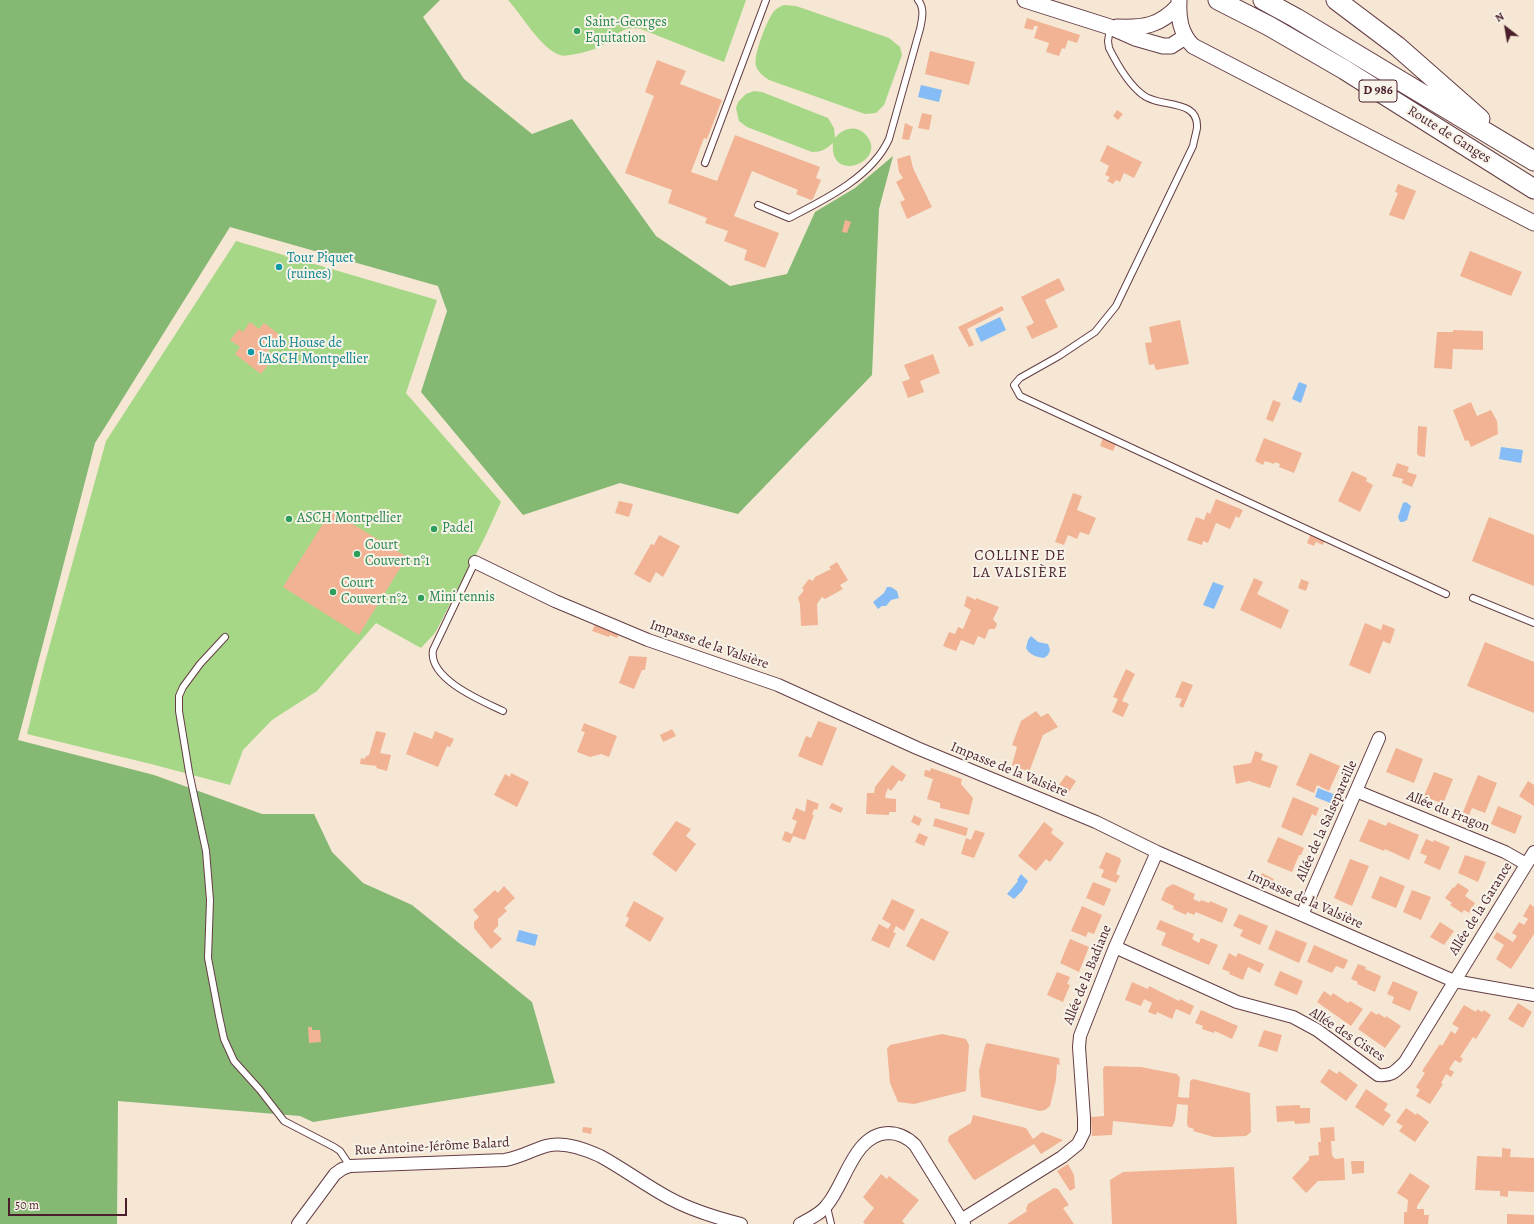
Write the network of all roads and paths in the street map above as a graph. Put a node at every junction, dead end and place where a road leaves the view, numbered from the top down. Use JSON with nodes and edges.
{"nodes":[{"id":1,"x":766,"y":0,"type":"edge"},
{"id":2,"x":918,"y":0,"type":"edge"},
{"id":3,"x":1024,"y":0,"type":"edge"},
{"id":4,"x":1218,"y":0,"type":"edge"},
{"id":5,"x":1264,"y":0,"type":"edge"},
{"id":6,"x":1336,"y":0,"type":"edge"},
{"id":7,"x":1179,"y":2,"type":"edge"},
{"id":8,"x":1158,"y":22,"type":"junction"},
{"id":9,"x":1110,"y":27,"type":"junction"},
{"id":10,"x":1183,"y":32,"type":"junction"},
{"id":11,"x":1518,"y":151,"type":"junction"},
{"id":12,"x":1534,"y":161,"type":"edge"},
{"id":13,"x":705,"y":163,"type":"dead end"},
{"id":14,"x":1534,"y":189,"type":"edge"},
{"id":15,"x":758,"y":205,"type":"dead end"},
{"id":16,"x":1534,"y":223,"type":"edge"},
{"id":17,"x":475,"y":562,"type":"joint"},
{"id":18,"x":1446,"y":594,"type":"dead end"},
{"id":19,"x":1473,"y":598,"type":"dead end"},
{"id":20,"x":1534,"y":623,"type":"edge"},
{"id":21,"x":225,"y":637,"type":"dead end"},
{"id":22,"x":502,"y":711,"type":"dead end"},
{"id":23,"x":1379,"y":738,"type":"dead end"},
{"id":24,"x":1356,"y":791,"type":"junction"},
{"id":25,"x":1157,"y":852,"type":"junction"},
{"id":26,"x":1534,"y":852,"type":"edge"},
{"id":27,"x":1526,"y":864,"type":"junction"},
{"id":28,"x":1302,"y":915,"type":"junction"},
{"id":29,"x":1115,"y":947,"type":"junction"},
{"id":30,"x":1454,"y":981,"type":"junction"},
{"id":31,"x":1534,"y":995,"type":"edge"},
{"id":32,"x":350,"y":1166,"type":"junction"},
{"id":33,"x":826,"y":1207,"type":"junction"},
{"id":34,"x":725,"y":1222,"type":"edge"},
{"id":35,"x":963,"y":1222,"type":"edge"},
{"id":36,"x":298,"y":1224,"type":"edge"},
{"id":37,"x":741,"y":1224,"type":"edge"},
{"id":38,"x":800,"y":1224,"type":"edge"},
{"id":39,"x":831,"y":1224,"type":"edge"}],
"edges":[{"from":1,"to":13,"type":"lane"},
{"from":2,"to":15,"type":"lane"},
{"from":3,"to":9,"type":"street"},
{"from":4,"to":14,"type":"main road","name":"Route de Ganges","number":"D 986"},
{"from":5,"to":11,"type":"main road","name":"Route de Ganges","number":"D 986"},
{"from":6,"to":11,"type":"main road","number":"D 986"},
{"from":7,"to":8,"type":"street"},
{"from":7,"to":10,"type":"street"},
{"from":8,"to":9,"type":"street"},
{"from":8,"to":10,"type":"street"},
{"from":9,"to":10,"type":"street"},
{"from":9,"to":18,"type":"lane"},
{"from":10,"to":16,"type":"street"},
{"from":11,"to":12,"type":"main road","name":"Route de Ganges","number":"D 986"},
{"from":17,"to":22,"type":"lane"},
{"from":17,"to":25,"type":"street","name":"Impasse de la Valsière"},
{"from":19,"to":20,"type":"lane"},
{"from":21,"to":32,"type":"lane"},
{"from":23,"to":24,"type":"street","name":"Allée de la Salsepareille"},
{"from":24,"to":27,"type":"street","name":"Allée du Fragon"},
{"from":24,"to":28,"type":"street","name":"Allée de la Salsepareille"},
{"from":25,"to":28,"type":"street","name":"Impasse de la Valsière"},
{"from":25,"to":29,"type":"street","name":"Allée de la Badiane"},
{"from":26,"to":27,"type":"street","name":"Allée de la Garance"},
{"from":27,"to":30,"type":"street","name":"Allée de la Garance"},
{"from":28,"to":30,"type":"street","name":"Impasse de la Valsière"},
{"from":29,"to":30,"type":"street","name":"Allée des Cistes"},
{"from":29,"to":35,"type":"street","name":"Allée de la Badiane"},
{"from":30,"to":31,"type":"street","name":"Impasse de la Valsière"},
{"from":32,"to":34,"type":"street","name":"Rue Antoine-Jérôme Balard"},
{"from":32,"to":36,"type":"street","name":"Rue Antoine-Jérôme Balard"},
{"from":33,"to":35,"type":"street"},
{"from":33,"to":38,"type":"street"},
{"from":33,"to":39,"type":"lane"},
{"from":34,"to":37,"type":"street","name":"Rue Antoine-Jérôme Balard"}]}
